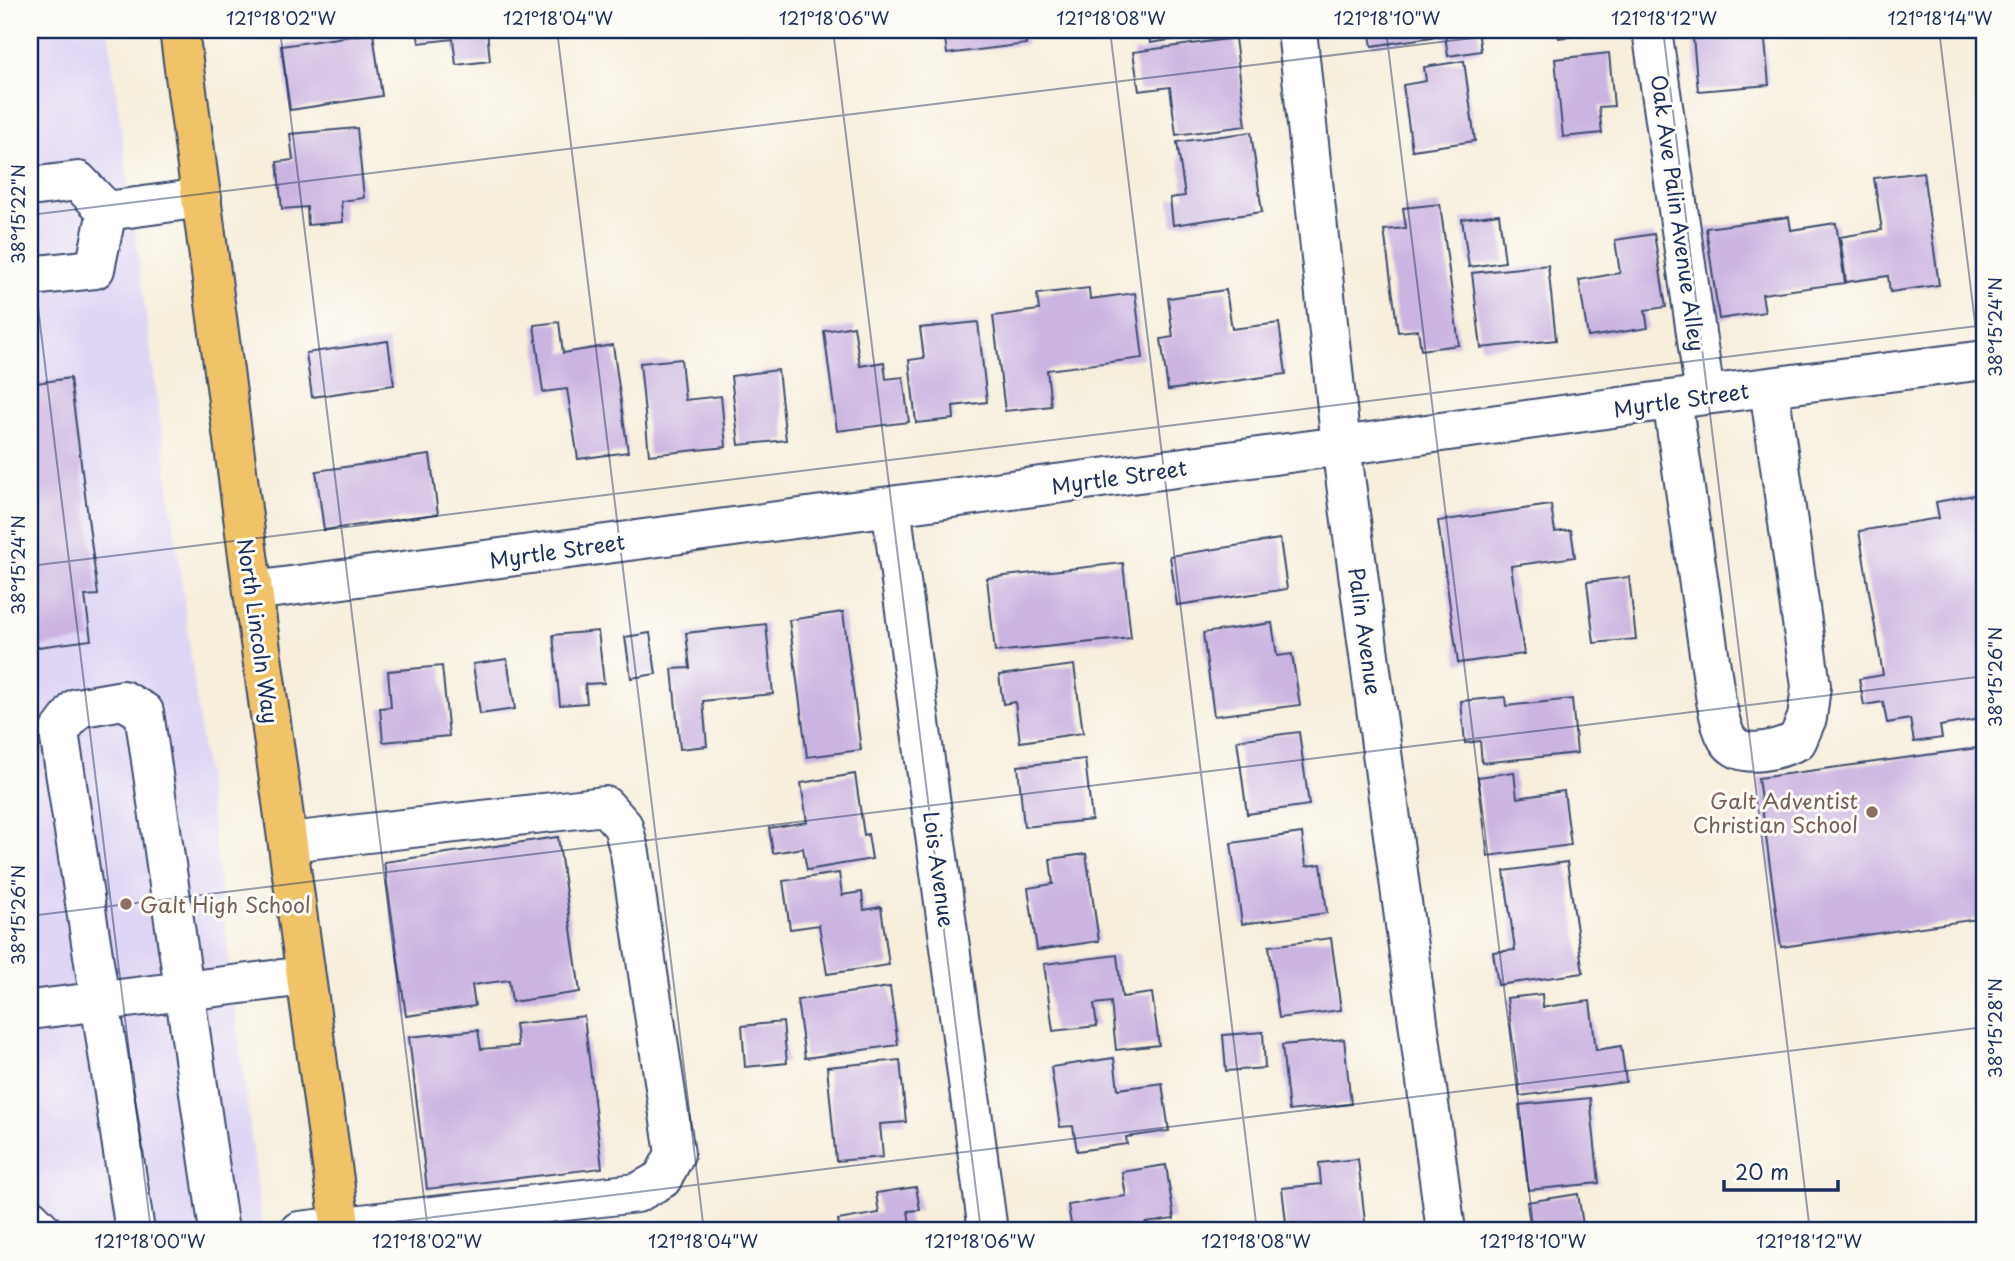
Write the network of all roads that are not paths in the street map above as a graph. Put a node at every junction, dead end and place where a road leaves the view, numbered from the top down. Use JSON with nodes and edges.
{"nodes":[{"id":1,"x":179,"y":30,"type":"edge"},
{"id":2,"x":1297,"y":30,"type":"edge"},
{"id":3,"x":1652,"y":30,"type":"edge"},
{"id":4,"x":30,"y":187,"type":"edge"},
{"id":5,"x":202,"y":198,"type":"junction"},
{"id":6,"x":107,"y":211,"type":"junction"},
{"id":7,"x":30,"y":276,"type":"edge"},
{"id":8,"x":1985,"y":360,"type":"edge"},
{"id":9,"x":1769,"y":388,"type":"junction"},
{"id":10,"x":1688,"y":398,"type":"junction"},
{"id":11,"x":1342,"y":446,"type":"junction"},
{"id":12,"x":891,"y":506,"type":"junction"},
{"id":13,"x":253,"y":591,"type":"junction"},
{"id":14,"x":289,"y":842,"type":"junction"},
{"id":15,"x":305,"y":976,"type":"junction"},
{"id":16,"x":185,"y":990,"type":"junction"},
{"id":17,"x":102,"y":1001,"type":"junction"},
{"id":18,"x":30,"y":1009,"type":"edge"},
{"id":19,"x":30,"y":1218,"type":"edge"},
{"id":20,"x":341,"y":1228,"type":"edge"},
{"id":21,"x":43,"y":1231,"type":"edge"},
{"id":22,"x":135,"y":1231,"type":"edge"},
{"id":23,"x":219,"y":1231,"type":"edge"},
{"id":24,"x":299,"y":1231,"type":"edge"},
{"id":25,"x":988,"y":1231,"type":"edge"},
{"id":26,"x":1446,"y":1231,"type":"edge"}],
"edges":[{"from":1,"to":5,"type":"main road","name":"North Lincoln Way"},
{"from":2,"to":11,"type":"street","name":"Palin Avenue"},
{"from":3,"to":10,"type":"street","name":"Oak Ave Palin Avenue Alley"},
{"from":4,"to":6,"type":"street"},
{"from":5,"to":6,"type":"street"},
{"from":5,"to":13,"type":"main road","name":"North Lincoln Way"},
{"from":6,"to":7,"type":"street"},
{"from":8,"to":9,"type":"street","name":"Myrtle Street"},
{"from":9,"to":10,"type":"street","name":"Myrtle Street"},
{"from":9,"to":10,"type":"street","name":"Oak Ave Palin Avenue Alley"},
{"from":10,"to":11,"type":"street","name":"Myrtle Street"},
{"from":11,"to":12,"type":"street","name":"Myrtle Street"},
{"from":11,"to":26,"type":"street","name":"Palin Avenue"},
{"from":12,"to":13,"type":"street","name":"Myrtle Street"},
{"from":12,"to":25,"type":"street","name":"Lois Avenue"},
{"from":13,"to":14,"type":"main road","name":"North Lincoln Way"},
{"from":14,"to":15,"type":"main road","name":"North Lincoln Way"},
{"from":14,"to":20,"type":"street"},
{"from":15,"to":16,"type":"street"},
{"from":15,"to":20,"type":"main road","name":"North Lincoln Way"},
{"from":16,"to":17,"type":"street"},
{"from":16,"to":17,"type":"street"},
{"from":16,"to":23,"type":"street"},
{"from":17,"to":18,"type":"street"},
{"from":17,"to":22,"type":"street"},
{"from":19,"to":21,"type":"street"},
{"from":20,"to":24,"type":"street"}]}
